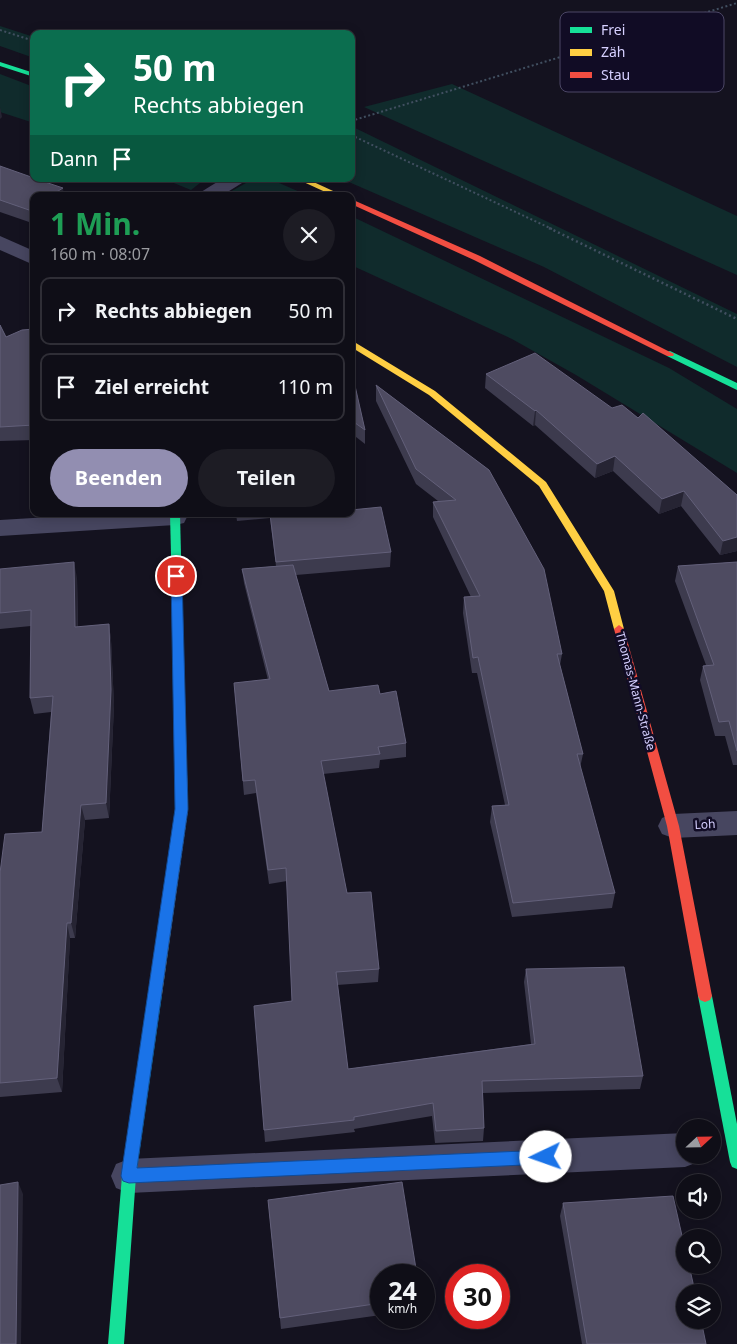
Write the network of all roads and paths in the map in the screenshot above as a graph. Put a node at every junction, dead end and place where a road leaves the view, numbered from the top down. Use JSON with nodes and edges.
{"nodes":[{"id":1,"x":737,"y":3,"type":"edge"},
{"id":2,"x":708,"y":12,"type":"edge"},
{"id":3,"x":0,"y":30,"type":"edge"},
{"id":4,"x":30,"y":40,"type":"edge"},
{"id":5,"x":560,"y":58,"type":"edge"},
{"id":6,"x":0,"y":64,"type":"edge"},
{"id":7,"x":30,"y":74,"type":"edge"},
{"id":8,"x":355,"y":121,"type":"edge"},
{"id":9,"x":355,"y":137,"type":"edge"},
{"id":10,"x":308,"y":182,"type":"edge"},
{"id":11,"x":331,"y":192,"type":"edge"},
{"id":12,"x":355,"y":203,"type":"edge"},
{"id":13,"x":0,"y":242,"type":"edge"},
{"id":14,"x":30,"y":257,"type":"edge"},
{"id":15,"x":737,"y":319,"type":"edge"},
{"id":16,"x":355,"y":345,"type":"edge"},
{"id":17,"x":737,"y":387,"type":"edge"},
{"id":18,"x":160,"y":517,"type":"edge"},
{"id":19,"x":175,"y":517,"type":"edge"},
{"id":20,"x":0,"y":528,"type":"edge"},
{"id":21,"x":737,"y":823,"type":"edge"},
{"id":22,"x":673,"y":826,"type":"junction"},
{"id":23,"x":676,"y":1150,"type":"edge"},
{"id":24,"x":728,"y":1153,"type":"edge"},
{"id":25,"x":129,"y":1176,"type":"junction"},
{"id":26,"x":116,"y":1344,"type":"edge"}],
"edges":[{"from":1,"to":2,"type":"path"},
{"from":3,"to":4,"type":"path"},
{"from":5,"to":8,"type":"path"},
{"from":6,"to":7,"type":"main road"},
{"from":9,"to":15,"type":"path"},
{"from":10,"to":11,"type":"main road"},
{"from":12,"to":17,"type":"main road"},
{"from":13,"to":14,"type":"street"},
{"from":16,"to":22,"type":"main road","name":"Thomas-Mann-Straße"},
{"from":18,"to":20,"type":"street"},
{"from":19,"to":25,"type":"main road"},
{"from":21,"to":22,"type":"street","name":"Loh"},
{"from":22,"to":24,"type":"main road","name":"Thomas-Mann-Straße"},
{"from":23,"to":25,"type":"street"},
{"from":25,"to":26,"type":"main road"}]}
